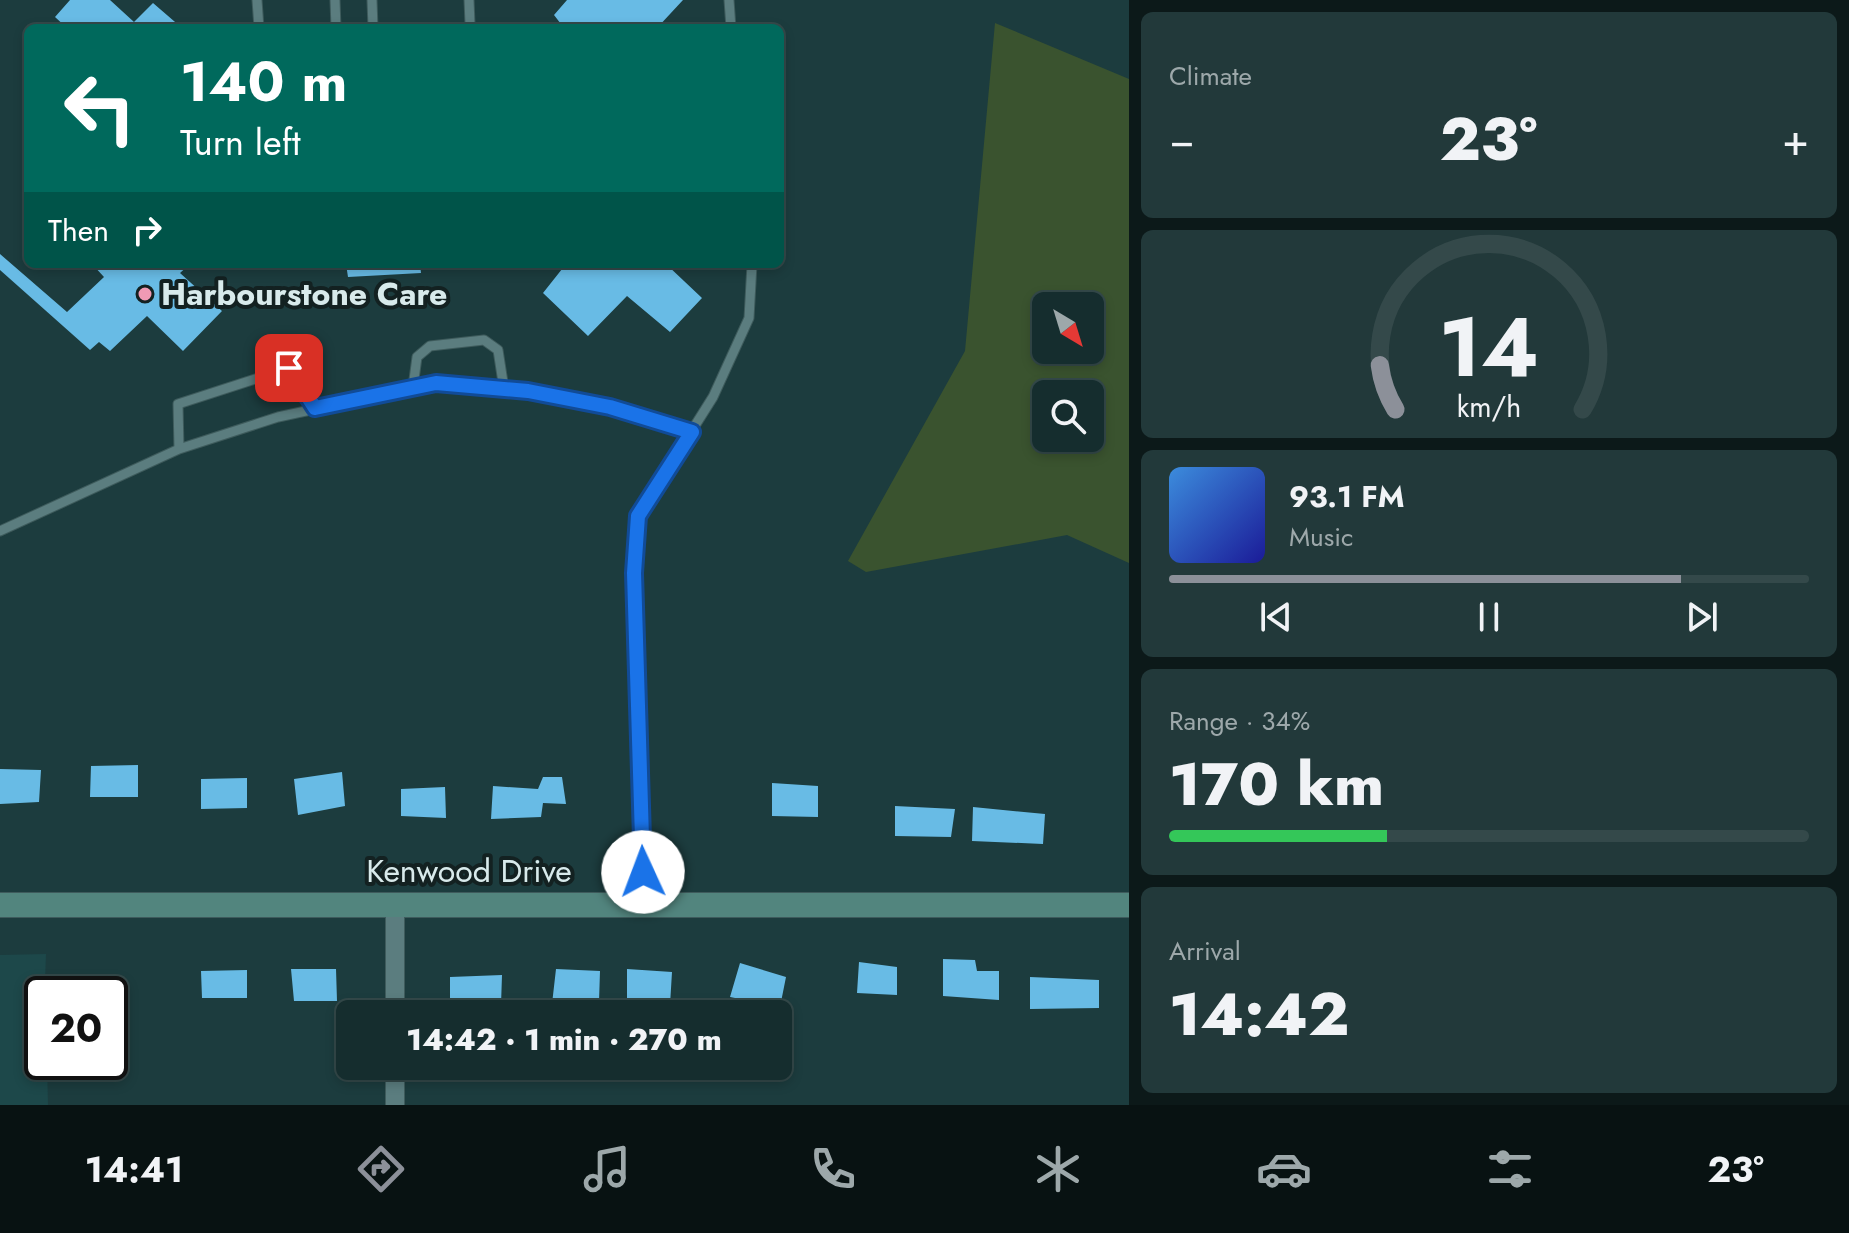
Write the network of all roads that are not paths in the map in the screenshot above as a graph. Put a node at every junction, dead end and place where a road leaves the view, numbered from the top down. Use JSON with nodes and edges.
{"nodes":[{"id":1,"x":257,"y":0,"type":"edge"},
{"id":2,"x":335,"y":0,"type":"edge"},
{"id":3,"x":372,"y":0,"type":"edge"},
{"id":4,"x":469,"y":0,"type":"edge"},
{"id":5,"x":729,"y":0,"type":"edge"},
{"id":6,"x":259,"y":24,"type":"edge"},
{"id":7,"x":336,"y":24,"type":"edge"},
{"id":8,"x":373,"y":24,"type":"edge"},
{"id":9,"x":470,"y":24,"type":"dead end"},
{"id":10,"x":731,"y":24,"type":"edge"},
{"id":11,"x":752,"y":268,"type":"edge"},
{"id":12,"x":413,"y":387,"type":"junction"},
{"id":13,"x":504,"y":389,"type":"junction"},
{"id":14,"x":315,"y":408,"type":"junction"},
{"id":15,"x":692,"y":432,"type":"junction"},
{"id":16,"x":179,"y":449,"type":"junction"},
{"id":17,"x":0,"y":531,"type":"edge"},
{"id":18,"x":395,"y":903,"type":"junction"},
{"id":19,"x":644,"y":904,"type":"junction"},
{"id":20,"x":0,"y":905,"type":"edge"},
{"id":21,"x":1129,"y":905,"type":"edge"},
{"id":22,"x":395,"y":1000,"type":"edge"},
{"id":23,"x":395,"y":1080,"type":"edge"},
{"id":24,"x":395,"y":1105,"type":"edge"}],
"edges":[{"from":1,"to":6,"type":"lane"},
{"from":2,"to":7,"type":"lane"},
{"from":3,"to":8,"type":"lane"},
{"from":4,"to":9,"type":"lane"},
{"from":5,"to":10,"type":"lane"},
{"from":11,"to":15,"type":"lane"},
{"from":12,"to":13,"type":"lane"},
{"from":12,"to":13,"type":"lane"},
{"from":12,"to":14,"type":"lane"},
{"from":13,"to":15,"type":"lane"},
{"from":14,"to":16,"type":"lane"},
{"from":14,"to":16,"type":"lane"},
{"from":15,"to":19,"type":"lane"},
{"from":16,"to":17,"type":"lane"},
{"from":18,"to":19,"type":"street","name":"Kenwood Drive"},
{"from":18,"to":20,"type":"street","name":"Kenwood Drive"},
{"from":18,"to":22,"type":"street"},
{"from":19,"to":21,"type":"street","name":"Kenwood Drive"},
{"from":23,"to":24,"type":"street"}]}
